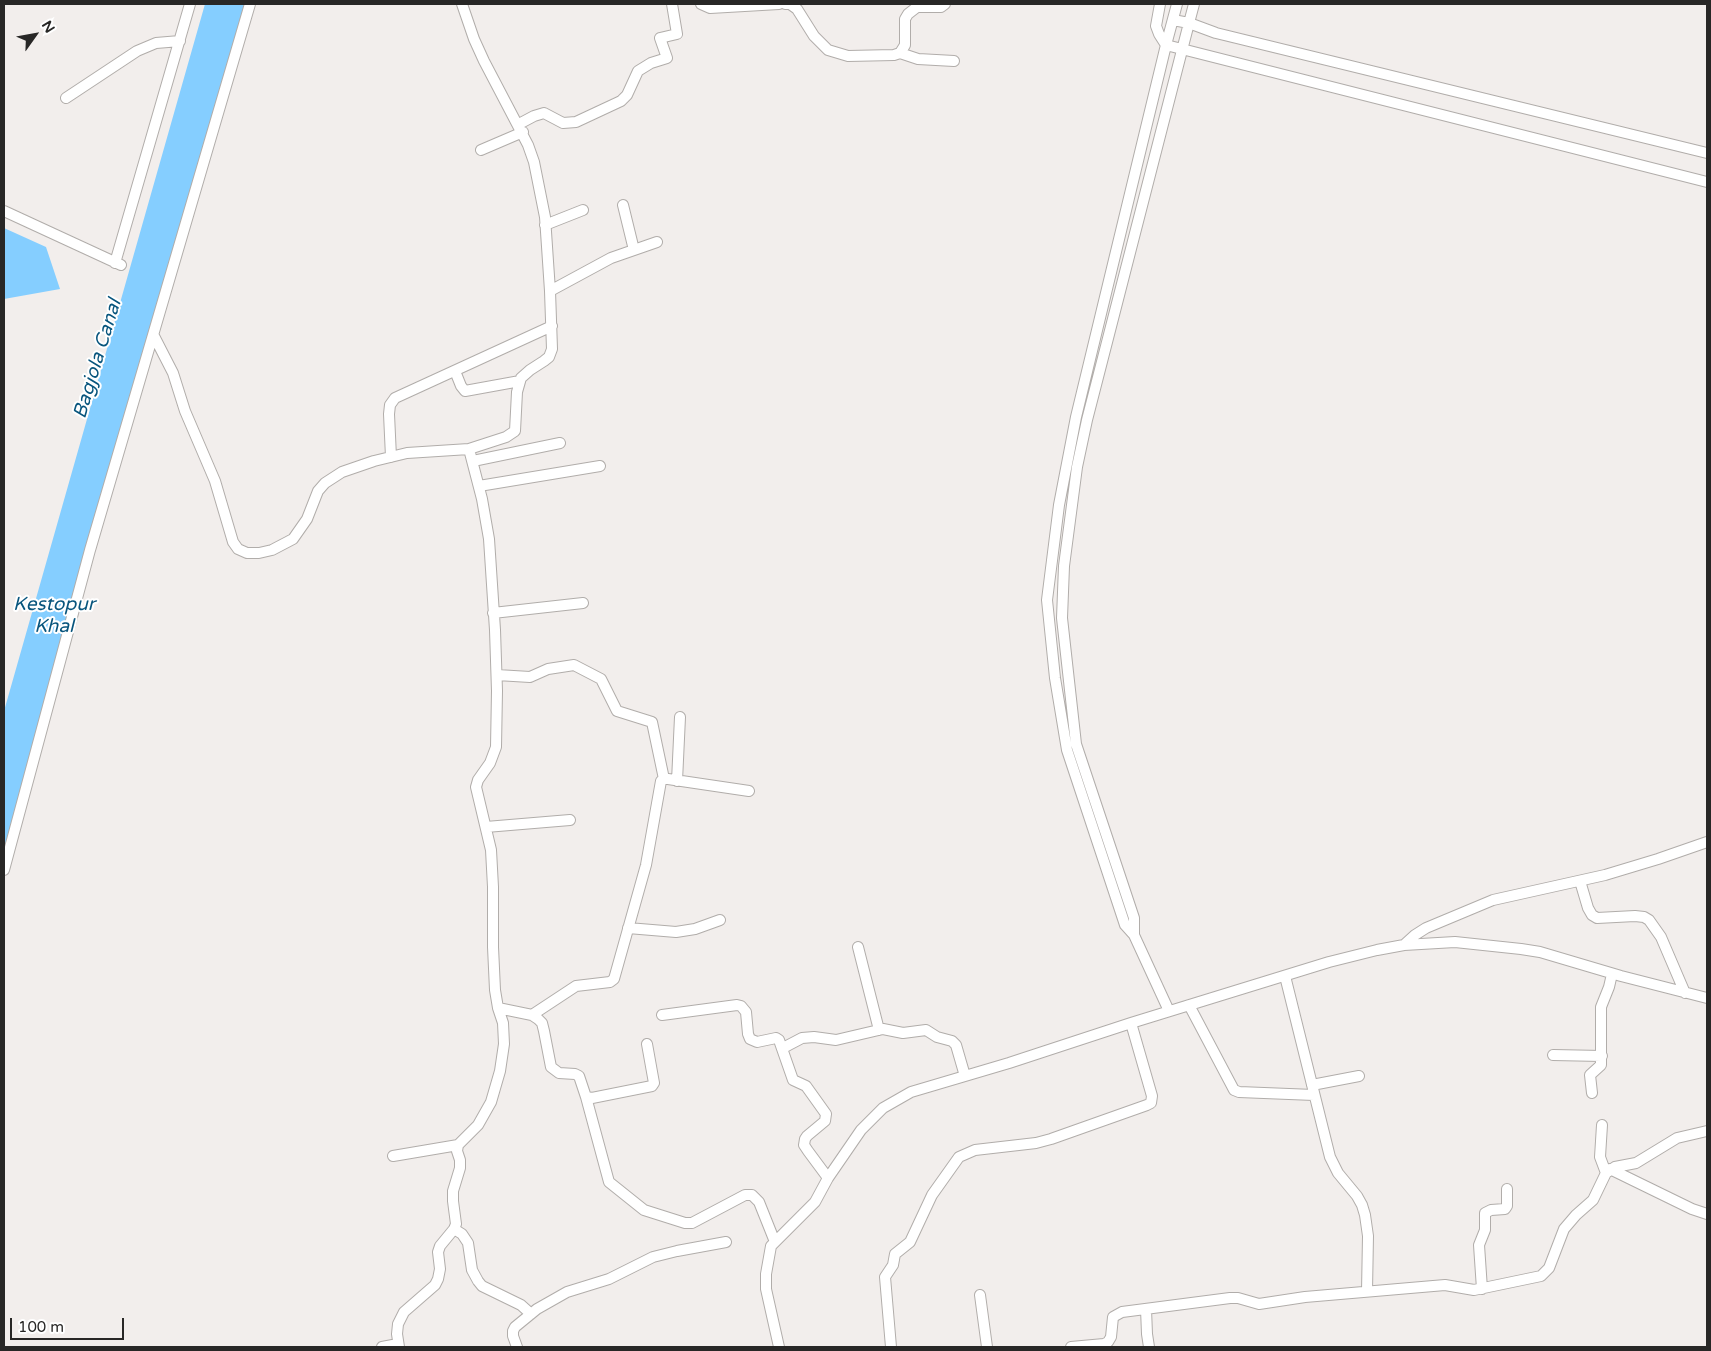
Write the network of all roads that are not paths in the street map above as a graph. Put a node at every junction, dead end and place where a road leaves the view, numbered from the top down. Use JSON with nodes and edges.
{"nodes":[{"id":1,"x":190,"y":4,"type":"edge"},
{"id":2,"x":250,"y":4,"type":"edge"},
{"id":3,"x":462,"y":4,"type":"edge"},
{"id":4,"x":672,"y":4,"type":"edge"},
{"id":5,"x":701,"y":4,"type":"edge"},
{"id":6,"x":779,"y":4,"type":"edge"},
{"id":7,"x":785,"y":4,"type":"edge"},
{"id":8,"x":945,"y":4,"type":"edge"},
{"id":9,"x":1160,"y":4,"type":"edge"},
{"id":10,"x":1176,"y":4,"type":"edge"},
{"id":11,"x":1194,"y":4,"type":"edge"},
{"id":12,"x":1173,"y":20,"type":"junction"},
{"id":13,"x":1189,"y":23,"type":"junction"},
{"id":14,"x":180,"y":40,"type":"junction"},
{"id":15,"x":1166,"y":45,"type":"junction"},
{"id":16,"x":1182,"y":50,"type":"junction"},
{"id":17,"x":900,"y":53,"type":"junction"},
{"id":18,"x":954,"y":61,"type":"dead end"},
{"id":19,"x":66,"y":98,"type":"dead end"},
{"id":20,"x":521,"y":128,"type":"junction"},
{"id":21,"x":480,"y":150,"type":"dead end"},
{"id":22,"x":1707,"y":153,"type":"edge"},
{"id":23,"x":1707,"y":182,"type":"edge"},
{"id":24,"x":623,"y":205,"type":"dead end"},
{"id":25,"x":584,"y":210,"type":"dead end"},
{"id":26,"x":4,"y":211,"type":"edge"},
{"id":27,"x":545,"y":225,"type":"junction"},
{"id":28,"x":657,"y":242,"type":"dead end"},
{"id":29,"x":634,"y":250,"type":"junction"},
{"id":30,"x":550,"y":291,"type":"junction"},
{"id":31,"x":552,"y":326,"type":"junction"},
{"id":32,"x":154,"y":336,"type":"junction"},
{"id":33,"x":455,"y":371,"type":"junction"},
{"id":34,"x":520,"y":382,"type":"junction"},
{"id":35,"x":560,"y":443,"type":"dead end"},
{"id":36,"x":470,"y":449,"type":"junction"},
{"id":37,"x":391,"y":456,"type":"junction"},
{"id":38,"x":473,"y":461,"type":"junction"},
{"id":39,"x":600,"y":466,"type":"dead end"},
{"id":40,"x":479,"y":486,"type":"junction"},
{"id":41,"x":583,"y":603,"type":"dead end"},
{"id":42,"x":493,"y":612,"type":"junction"},
{"id":43,"x":496,"y":676,"type":"junction"},
{"id":44,"x":680,"y":717,"type":"dead end"},
{"id":45,"x":664,"y":779,"type":"junction"},
{"id":46,"x":677,"y":781,"type":"junction"},
{"id":47,"x":750,"y":792,"type":"dead end"},
{"id":48,"x":570,"y":820,"type":"dead end"},
{"id":49,"x":486,"y":827,"type":"junction"},
{"id":50,"x":1707,"y":842,"type":"edge"},
{"id":51,"x":4,"y":870,"type":"edge"},
{"id":52,"x":1580,"y":881,"type":"junction"},
{"id":53,"x":720,"y":920,"type":"dead end"},
{"id":54,"x":628,"y":928,"type":"junction"},
{"id":55,"x":1134,"y":935,"type":"junction"},
{"id":56,"x":1404,"y":945,"type":"junction"},
{"id":57,"x":858,"y":947,"type":"dead end"},
{"id":58,"x":1612,"y":974,"type":"junction"},
{"id":59,"x":1285,"y":976,"type":"junction"},
{"id":60,"x":1685,"y":993,"type":"junction"},
{"id":61,"x":1707,"y":998,"type":"edge"},
{"id":62,"x":1189,"y":1005,"type":"junction"},
{"id":63,"x":498,"y":1008,"type":"junction"},
{"id":64,"x":1169,"y":1011,"type":"junction"},
{"id":65,"x":532,"y":1015,"type":"junction"},
{"id":66,"x":662,"y":1015,"type":"dead end"},
{"id":67,"x":1131,"y":1023,"type":"junction"},
{"id":68,"x":879,"y":1030,"type":"junction"},
{"id":69,"x":647,"y":1044,"type":"dead end"},
{"id":70,"x":783,"y":1048,"type":"junction"},
{"id":71,"x":1553,"y":1055,"type":"dead end"},
{"id":72,"x":1602,"y":1056,"type":"junction"},
{"id":73,"x":965,"y":1076,"type":"junction"},
{"id":74,"x":1359,"y":1076,"type":"dead end"},
{"id":75,"x":1313,"y":1090,"type":"junction"},
{"id":76,"x":1592,"y":1093,"type":"dead end"},
{"id":77,"x":586,"y":1097,"type":"junction"},
{"id":78,"x":1602,"y":1125,"type":"dead end"},
{"id":79,"x":1707,"y":1131,"type":"edge"},
{"id":80,"x":458,"y":1144,"type":"junction"},
{"id":81,"x":393,"y":1156,"type":"dead end"},
{"id":82,"x":1608,"y":1171,"type":"junction"},
{"id":83,"x":828,"y":1178,"type":"junction"},
{"id":84,"x":1506,"y":1189,"type":"dead end"},
{"id":85,"x":1707,"y":1214,"type":"edge"},
{"id":86,"x":454,"y":1229,"type":"junction"},
{"id":87,"x":726,"y":1242,"type":"dead end"},
{"id":88,"x":775,"y":1242,"type":"junction"},
{"id":89,"x":1482,"y":1289,"type":"junction"},
{"id":90,"x":1367,"y":1291,"type":"junction"},
{"id":91,"x":980,"y":1295,"type":"dead end"},
{"id":92,"x":1146,"y":1309,"type":"junction"},
{"id":93,"x":531,"y":1314,"type":"junction"},
{"id":94,"x":399,"y":1346,"type":"edge"},
{"id":95,"x":382,"y":1347,"type":"edge"},
{"id":96,"x":517,"y":1347,"type":"edge"},
{"id":97,"x":779,"y":1347,"type":"edge"},
{"id":98,"x":891,"y":1347,"type":"edge"},
{"id":99,"x":987,"y":1347,"type":"edge"},
{"id":100,"x":1071,"y":1347,"type":"edge"},
{"id":101,"x":1149,"y":1347,"type":"edge"}],
"edges":[{"from":1,"to":14,"type":"street"},
{"from":2,"to":32,"type":"street"},
{"from":3,"to":20,"type":"street"},
{"from":4,"to":20,"type":"street"},
{"from":5,"to":6,"type":"street"},
{"from":7,"to":17,"type":"street"},
{"from":8,"to":17,"type":"street"},
{"from":9,"to":15,"type":"street"},
{"from":10,"to":12,"type":"street"},
{"from":11,"to":13,"type":"street"},
{"from":12,"to":13,"type":"street"},
{"from":12,"to":15,"type":"street"},
{"from":13,"to":16,"type":"street"},
{"from":13,"to":22,"type":"street"},
{"from":14,"to":19,"type":"street"},
{"from":14,"to":26,"type":"street"},
{"from":15,"to":16,"type":"street"},
{"from":15,"to":55,"type":"street"},
{"from":16,"to":23,"type":"street"},
{"from":16,"to":55,"type":"street"},
{"from":17,"to":18,"type":"street"},
{"from":20,"to":21,"type":"street"},
{"from":20,"to":27,"type":"street"},
{"from":24,"to":29,"type":"street"},
{"from":25,"to":27,"type":"street"},
{"from":27,"to":30,"type":"street"},
{"from":28,"to":29,"type":"street"},
{"from":29,"to":30,"type":"street"},
{"from":30,"to":31,"type":"street"},
{"from":31,"to":33,"type":"street"},
{"from":31,"to":34,"type":"street"},
{"from":32,"to":37,"type":"street"},
{"from":32,"to":51,"type":"street"},
{"from":33,"to":34,"type":"street"},
{"from":33,"to":37,"type":"street"},
{"from":34,"to":36,"type":"street"},
{"from":35,"to":38,"type":"street"},
{"from":36,"to":37,"type":"street"},
{"from":36,"to":38,"type":"street"},
{"from":38,"to":40,"type":"street"},
{"from":39,"to":40,"type":"street"},
{"from":40,"to":42,"type":"street"},
{"from":41,"to":42,"type":"street"},
{"from":42,"to":43,"type":"street"},
{"from":43,"to":45,"type":"street"},
{"from":43,"to":49,"type":"street"},
{"from":44,"to":46,"type":"street"},
{"from":45,"to":46,"type":"street"},
{"from":45,"to":54,"type":"street"},
{"from":46,"to":47,"type":"street"},
{"from":48,"to":49,"type":"street"},
{"from":49,"to":63,"type":"street"},
{"from":50,"to":52,"type":"street"},
{"from":52,"to":56,"type":"street"},
{"from":52,"to":60,"type":"street"},
{"from":53,"to":54,"type":"street"},
{"from":54,"to":65,"type":"street"},
{"from":55,"to":64,"type":"street"},
{"from":56,"to":58,"type":"street"},
{"from":56,"to":59,"type":"street"},
{"from":57,"to":68,"type":"street"},
{"from":58,"to":60,"type":"street"},
{"from":58,"to":72,"type":"street"},
{"from":59,"to":62,"type":"street"},
{"from":59,"to":75,"type":"street"},
{"from":60,"to":61,"type":"street"},
{"from":62,"to":64,"type":"street"},
{"from":62,"to":75,"type":"street"},
{"from":63,"to":65,"type":"street"},
{"from":63,"to":80,"type":"street"},
{"from":64,"to":67,"type":"street"},
{"from":65,"to":77,"type":"street"},
{"from":66,"to":70,"type":"street"},
{"from":67,"to":73,"type":"street"},
{"from":67,"to":98,"type":"street"},
{"from":68,"to":70,"type":"street"},
{"from":68,"to":73,"type":"street"},
{"from":69,"to":77,"type":"street"},
{"from":70,"to":83,"type":"street"},
{"from":71,"to":72,"type":"street"},
{"from":72,"to":76,"type":"street"},
{"from":73,"to":83,"type":"street"},
{"from":74,"to":75,"type":"street"},
{"from":75,"to":90,"type":"street"},
{"from":77,"to":88,"type":"street"},
{"from":78,"to":82,"type":"street"},
{"from":79,"to":82,"type":"street"},
{"from":80,"to":81,"type":"street"},
{"from":80,"to":86,"type":"street"},
{"from":82,"to":85,"type":"street"},
{"from":82,"to":89,"type":"street"},
{"from":83,"to":88,"type":"street"},
{"from":84,"to":89,"type":"street"},
{"from":86,"to":93,"type":"street"},
{"from":86,"to":94,"type":"street"},
{"from":87,"to":93,"type":"street"},
{"from":88,"to":97,"type":"street"},
{"from":89,"to":90,"type":"street"},
{"from":90,"to":92,"type":"street"},
{"from":91,"to":99,"type":"street"},
{"from":92,"to":100,"type":"street"},
{"from":92,"to":101,"type":"street"},
{"from":93,"to":96,"type":"street"},
{"from":94,"to":95,"type":"street"}]}
